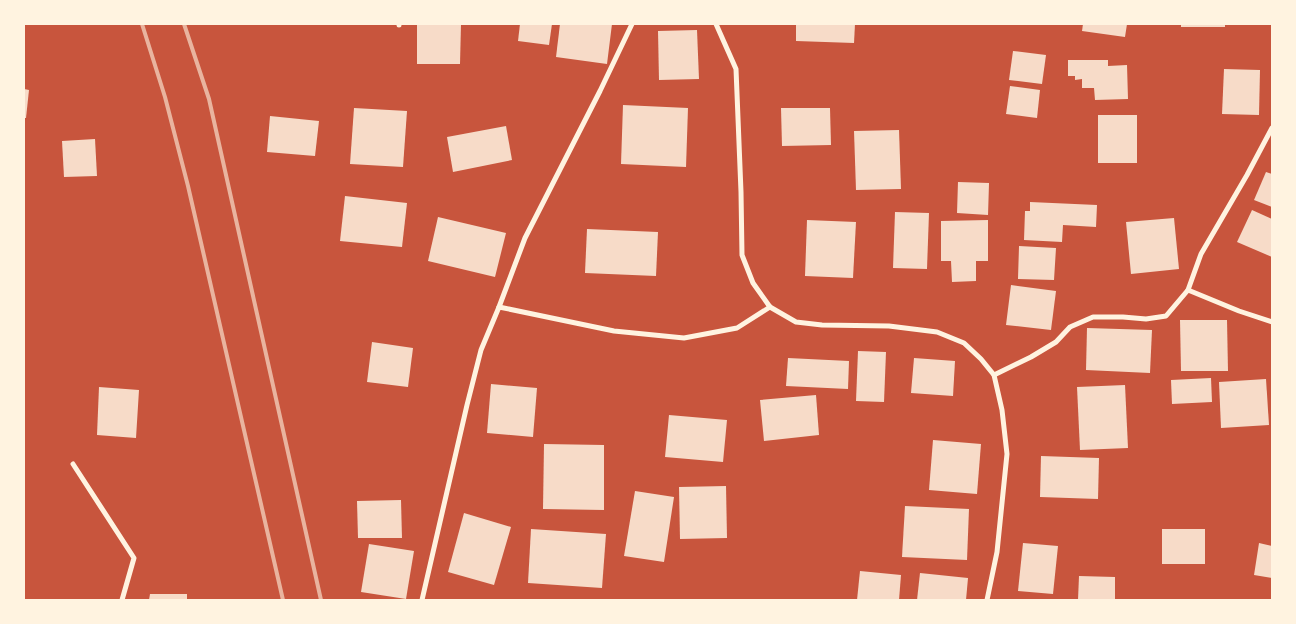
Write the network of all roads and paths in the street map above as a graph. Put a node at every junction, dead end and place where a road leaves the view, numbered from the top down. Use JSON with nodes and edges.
{"nodes":[{"id":1,"x":632,"y":24,"type":"edge"},
{"id":2,"x":716,"y":24,"type":"edge"},
{"id":3,"x":1272,"y":128,"type":"edge"},
{"id":4,"x":1188,"y":290,"type":"junction"},
{"id":5,"x":499,"y":308,"type":"junction"},
{"id":6,"x":770,"y":308,"type":"junction"},
{"id":7,"x":1272,"y":322,"type":"edge"},
{"id":8,"x":994,"y":375,"type":"junction"},
{"id":9,"x":73,"y":464,"type":"dead end"},
{"id":10,"x":122,"y":600,"type":"edge"},
{"id":11,"x":422,"y":600,"type":"edge"},
{"id":12,"x":986,"y":600,"type":"edge"}],
"edges":[{"from":1,"to":5,"type":"street"},
{"from":2,"to":6,"type":"street"},
{"from":3,"to":4,"type":"street"},
{"from":4,"to":7,"type":"street"},
{"from":4,"to":8,"type":"street"},
{"from":5,"to":6,"type":"street"},
{"from":5,"to":11,"type":"street"},
{"from":6,"to":8,"type":"street"},
{"from":8,"to":12,"type":"street"},
{"from":9,"to":10,"type":"street"}]}
